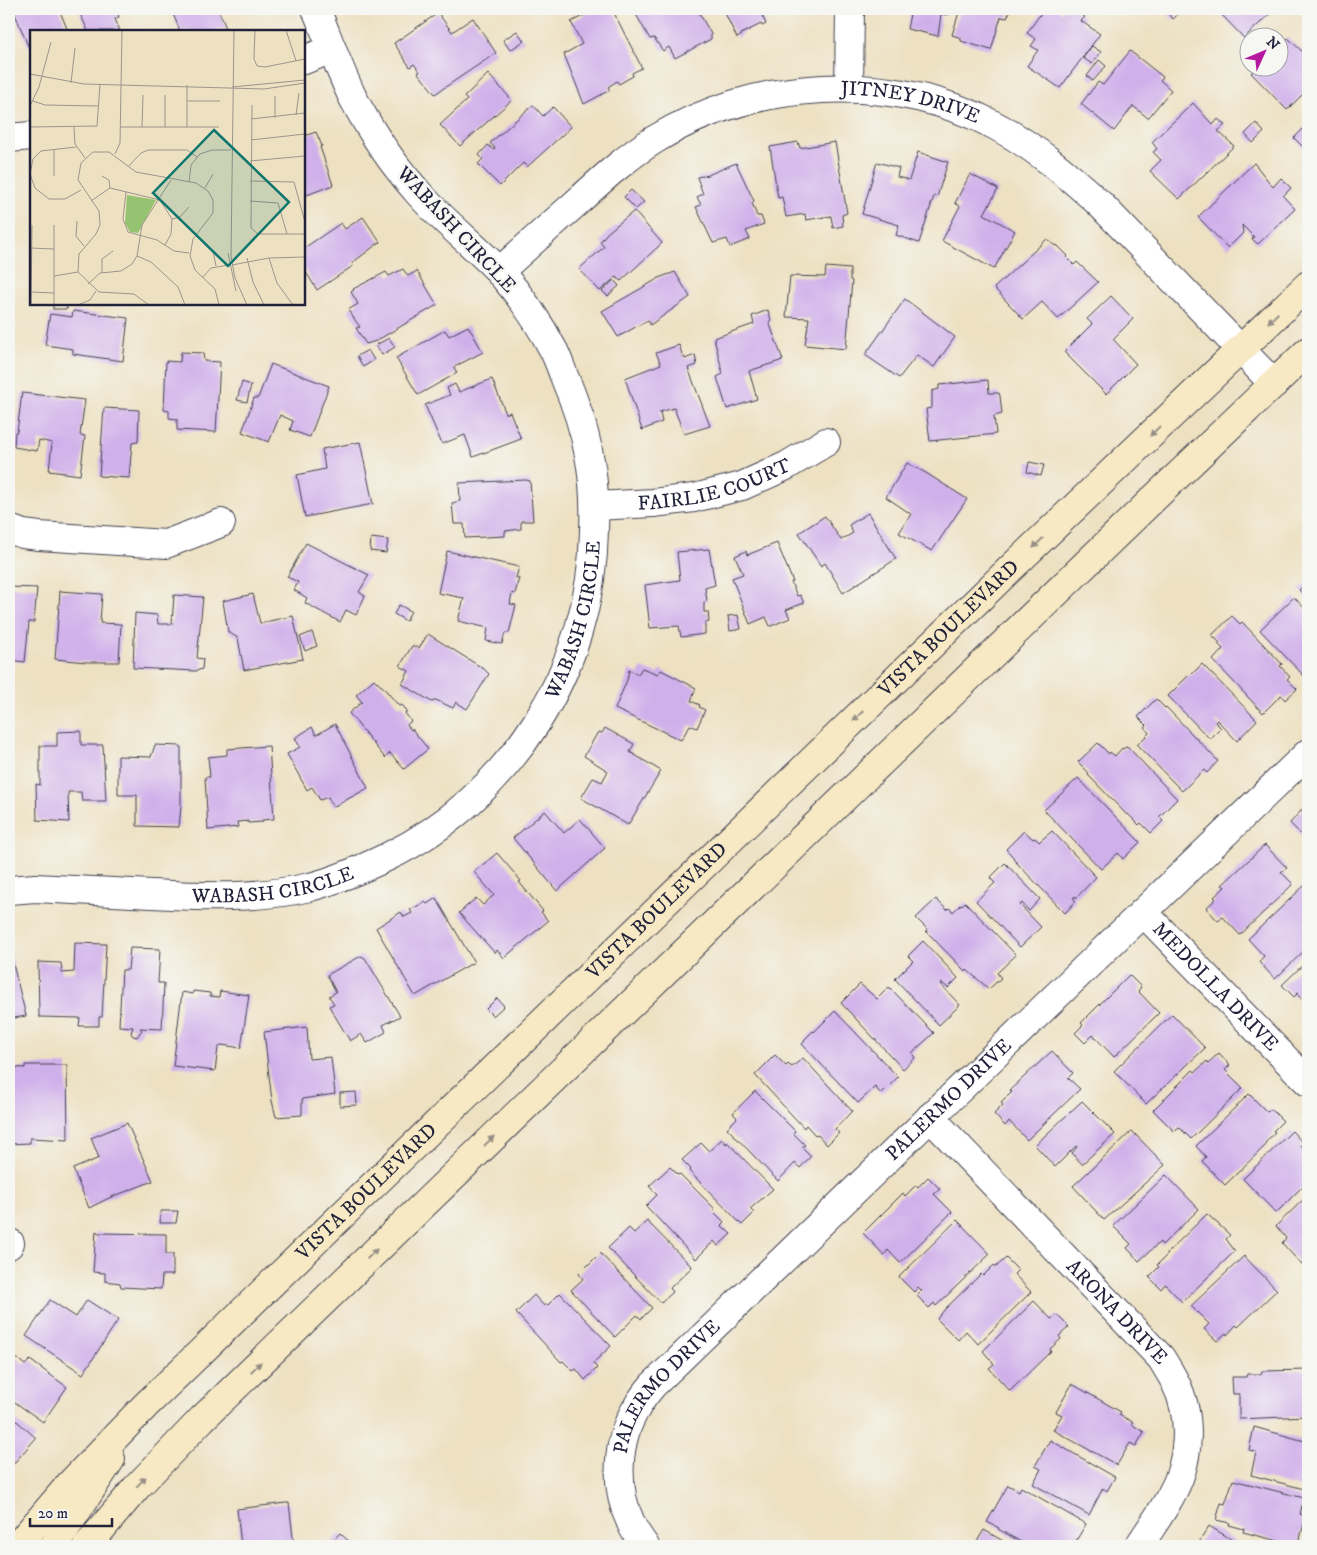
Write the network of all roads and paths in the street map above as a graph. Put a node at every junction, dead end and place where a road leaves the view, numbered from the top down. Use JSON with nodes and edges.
{"nodes":[{"id":1,"x":316,"y":9,"type":"edge"},
{"id":2,"x":850,"y":9,"type":"edge"},
{"id":3,"x":332,"y":49,"type":"junction"},
{"id":4,"x":305,"y":60,"type":"edge"},
{"id":5,"x":849,"y":88,"type":"junction"},
{"id":6,"x":30,"y":136,"type":"edge"},
{"id":7,"x":9,"y":138,"type":"edge"},
{"id":8,"x":499,"y":272,"type":"junction"},
{"id":9,"x":1308,"y":285,"type":"edge"},
{"id":10,"x":1240,"y":349,"type":"junction"},
{"id":11,"x":1308,"y":351,"type":"edge"},
{"id":12,"x":1274,"y":384,"type":"junction"},
{"id":13,"x":826,"y":442,"type":"dead end"},
{"id":14,"x":595,"y":506,"type":"junction"},
{"id":15,"x":221,"y":523,"type":"dead end"},
{"id":16,"x":9,"y":529,"type":"edge"},
{"id":17,"x":1308,"y":752,"type":"edge"},
{"id":18,"x":9,"y":890,"type":"edge"},
{"id":19,"x":1143,"y":912,"type":"junction"},
{"id":20,"x":1308,"y":1082,"type":"edge"},
{"id":21,"x":930,"y":1117,"type":"junction"},
{"id":22,"x":146,"y":1405,"type":"junction"},
{"id":23,"x":17,"y":1546,"type":"edge"},
{"id":24,"x":54,"y":1546,"type":"edge"},
{"id":25,"x":87,"y":1546,"type":"edge"},
{"id":26,"x":645,"y":1546,"type":"edge"},
{"id":27,"x":1139,"y":1546,"type":"edge"}],
"edges":[{"from":1,"to":3,"type":"street","name":"WABASH CIRCLE"},
{"from":2,"to":5,"type":"street"},
{"from":3,"to":4,"type":"street"},
{"from":3,"to":8,"type":"street","name":"WABASH CIRCLE"},
{"from":5,"to":8,"type":"street","name":"JITNEY DRIVE"},
{"from":5,"to":10,"type":"street","name":"JITNEY DRIVE"},
{"from":6,"to":7,"type":"street"},
{"from":8,"to":14,"type":"street","name":"WABASH CIRCLE"},
{"from":9,"to":10,"type":"main road","name":"VISTA BOULEVARD","one_way":true},
{"from":10,"to":12,"type":"street","name":"JITNEY DRIVE"},
{"from":10,"to":22,"type":"main road","name":"VISTA BOULEVARD","one_way":true},
{"from":11,"to":12,"type":"main road"},
{"from":25,"to":12,"type":"main road","one_way":true},
{"from":13,"to":14,"type":"street","name":"FAIRLIE COURT"},
{"from":14,"to":18,"type":"street","name":"WABASH CIRCLE"},
{"from":15,"to":16,"type":"street"},
{"from":17,"to":19,"type":"street","name":"PALERMO DRIVE"},
{"from":19,"to":20,"type":"street","name":"MEDOLLA DRIVE"},
{"from":19,"to":21,"type":"street","name":"PALERMO DRIVE"},
{"from":21,"to":26,"type":"street","name":"PALERMO DRIVE"},
{"from":21,"to":27,"type":"street","name":"ARONA DRIVE"},
{"from":22,"to":23,"type":"main road","name":"VISTA BOULEVARD"},
{"from":22,"to":24,"type":"main road"}]}
